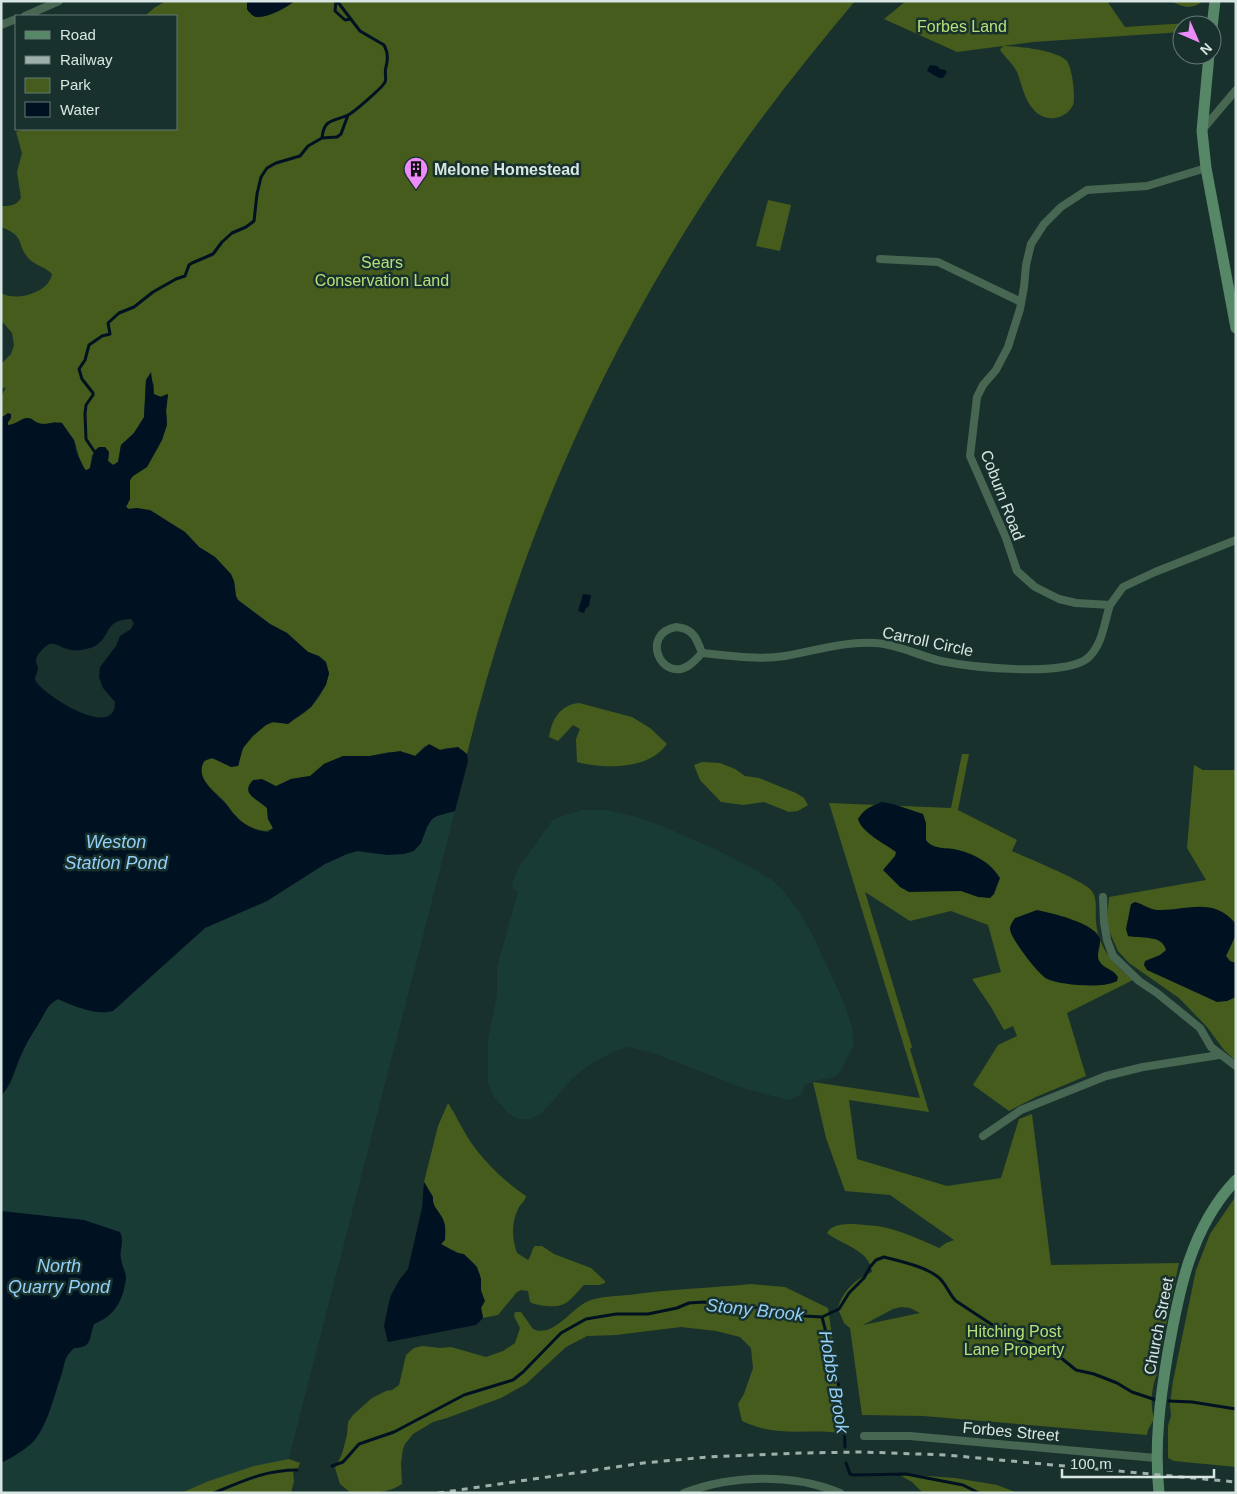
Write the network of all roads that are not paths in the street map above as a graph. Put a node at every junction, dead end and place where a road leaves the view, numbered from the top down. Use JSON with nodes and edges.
{"nodes":[{"id":1,"x":59,"y":1,"type":"edge"},
{"id":2,"x":1215,"y":1,"type":"edge"},
{"id":3,"x":27,"y":15,"type":"edge"},
{"id":4,"x":1213,"y":15,"type":"edge"},
{"id":5,"x":15,"y":19,"type":"edge"},
{"id":6,"x":1,"y":25,"type":"edge"},
{"id":7,"x":1208,"y":65,"type":"edge"},
{"id":8,"x":1236,"y":90,"type":"edge"},
{"id":9,"x":1202,"y":130,"type":"junction"},
{"id":10,"x":1206,"y":168,"type":"junction"},
{"id":11,"x":880,"y":259,"type":"dead end"},
{"id":12,"x":1022,"y":302,"type":"junction"},
{"id":13,"x":1236,"y":328,"type":"edge"},
{"id":14,"x":1236,"y":540,"type":"edge"},
{"id":15,"x":1110,"y":605,"type":"junction"},
{"id":16,"x":702,"y":653,"type":"junction"},
{"id":17,"x":1104,"y":897,"type":"dead end"},
{"id":18,"x":1220,"y":1055,"type":"junction"},
{"id":19,"x":1236,"y":1066,"type":"edge"},
{"id":20,"x":983,"y":1136,"type":"dead end"},
{"id":21,"x":1236,"y":1180,"type":"edge"},
{"id":22,"x":864,"y":1436,"type":"dead end"},
{"id":23,"x":1156,"y":1458,"type":"junction"},
{"id":24,"x":684,"y":1493,"type":"edge"},
{"id":25,"x":840,"y":1493,"type":"edge"},
{"id":26,"x":1159,"y":1493,"type":"edge"}],
"edges":[{"from":1,"to":3,"type":"street"},
{"from":2,"to":4,"type":"street"},
{"from":5,"to":6,"type":"street"},
{"from":7,"to":9,"type":"street"},
{"from":8,"to":9,"type":"street"},
{"from":9,"to":10,"type":"street"},
{"from":10,"to":12,"type":"street","name":"Coburn Road"},
{"from":10,"to":13,"type":"street"},
{"from":11,"to":12,"type":"street"},
{"from":12,"to":15,"type":"street","name":"Coburn Road"},
{"from":14,"to":15,"type":"street"},
{"from":15,"to":16,"type":"street","name":"Carroll Circle"},
{"from":16,"to":16,"type":"street"},
{"from":17,"to":18,"type":"street"},
{"from":18,"to":19,"type":"street"},
{"from":18,"to":20,"type":"street"},
{"from":21,"to":23,"type":"street","name":"Church Street"},
{"from":22,"to":23,"type":"street","name":"Forbes Street"},
{"from":23,"to":26,"type":"street","name":"Church Street"},
{"from":24,"to":25,"type":"street"}]}
